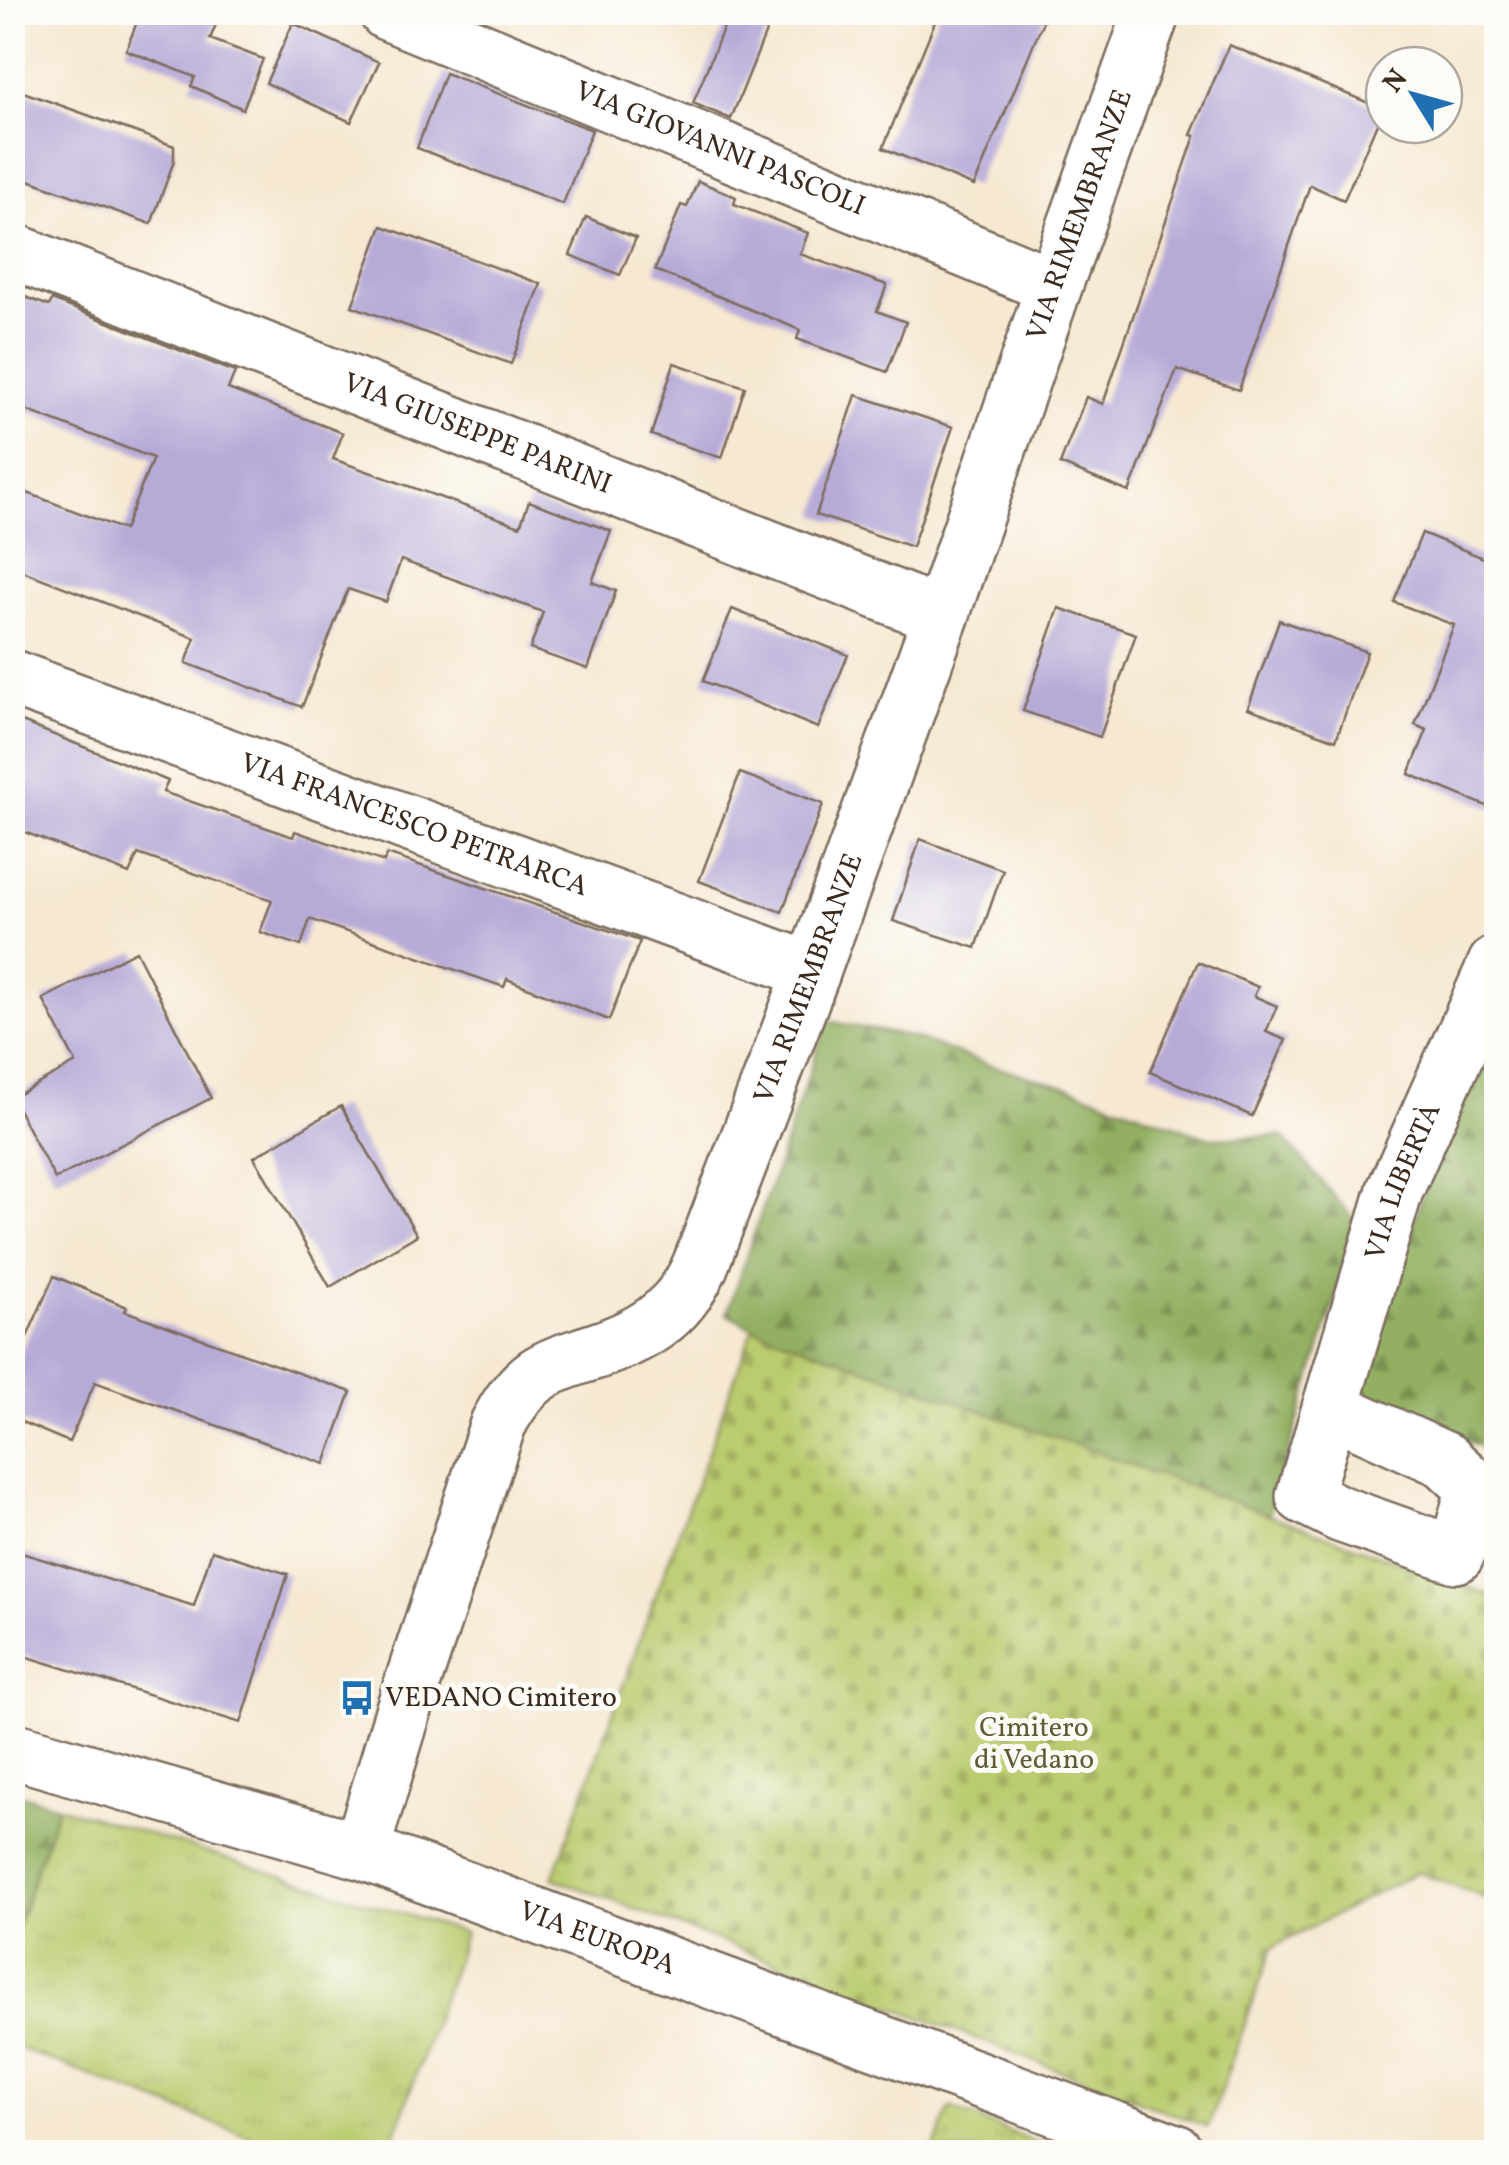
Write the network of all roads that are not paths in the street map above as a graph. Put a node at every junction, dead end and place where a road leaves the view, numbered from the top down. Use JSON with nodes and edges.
{"nodes":[{"id":1,"x":387,"y":12,"type":"edge"},
{"id":2,"x":1152,"y":12,"type":"edge"},
{"id":3,"x":12,"y":251,"type":"edge"},
{"id":4,"x":1054,"y":286,"type":"junction"},
{"id":5,"x":941,"y":616,"type":"junction"},
{"id":6,"x":12,"y":678,"type":"edge"},
{"id":7,"x":1496,"y":964,"type":"edge"},
{"id":8,"x":812,"y":972,"type":"junction"},
{"id":9,"x":1330,"y":1408,"type":"dead end"},
{"id":10,"x":12,"y":1750,"type":"edge"},
{"id":11,"x":361,"y":1851,"type":"junction"},
{"id":12,"x":1175,"y":2152,"type":"edge"}],
"edges":[{"from":1,"to":4,"type":"street","name":"VIA GIOVANNI PASCOLI"},
{"from":2,"to":4,"type":"street","name":"VIA RIMEMBRANZE"},
{"from":3,"to":5,"type":"street","name":"VIA GIUSEPPE PARINI"},
{"from":4,"to":5,"type":"street","name":"VIA RIMEMBRANZE"},
{"from":5,"to":8,"type":"street","name":"VIA RIMEMBRANZE"},
{"from":6,"to":8,"type":"street","name":"VIA FRANCESCO PETRARCA"},
{"from":7,"to":9,"type":"street","name":"VIA LIBERTÀ"},
{"from":8,"to":11,"type":"street","name":"VIA RIMEMBRANZE"},
{"from":10,"to":11,"type":"street","name":"VIA EUROPA"},
{"from":11,"to":12,"type":"street","name":"VIA EUROPA"}]}
